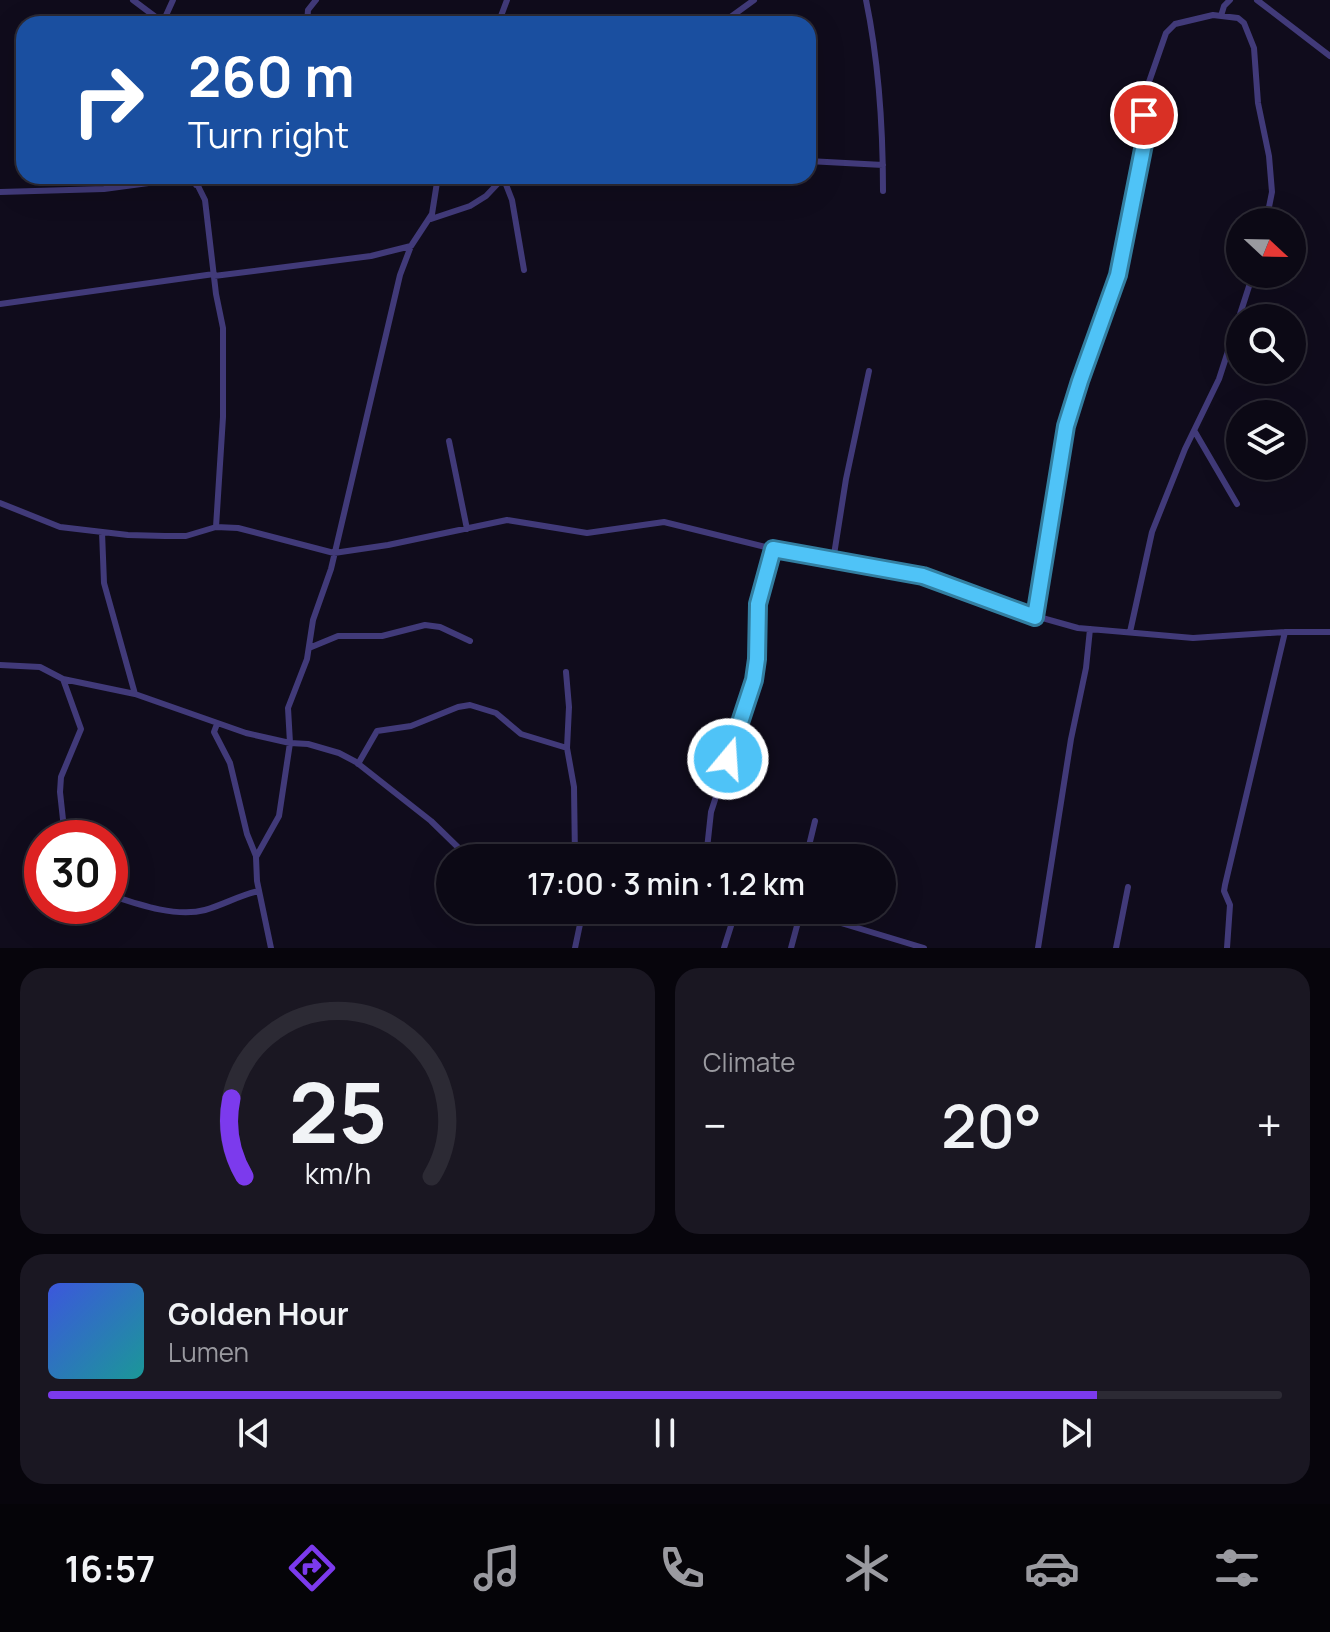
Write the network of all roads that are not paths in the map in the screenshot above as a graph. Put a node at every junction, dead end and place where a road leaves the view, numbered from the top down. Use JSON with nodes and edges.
{"nodes":[{"id":1,"x":133,"y":0,"type":"edge"},
{"id":2,"x":754,"y":0,"type":"edge"},
{"id":3,"x":866,"y":0,"type":"edge"},
{"id":4,"x":1230,"y":0,"type":"edge"},
{"id":5,"x":1257,"y":0,"type":"edge"},
{"id":6,"x":155,"y":16,"type":"edge"},
{"id":7,"x":732,"y":16,"type":"edge"},
{"id":8,"x":1221,"y":16,"type":"junction"},
{"id":9,"x":1330,"y":56,"type":"edge"},
{"id":10,"x":816,"y":161,"type":"edge"},
{"id":11,"x":883,"y":165,"type":"junction"},
{"id":12,"x":149,"y":184,"type":"edge"},
{"id":13,"x":197,"y":184,"type":"edge"},
{"id":14,"x":437,"y":184,"type":"edge"},
{"id":15,"x":497,"y":184,"type":"edge"},
{"id":16,"x":507,"y":184,"type":"edge"},
{"id":17,"x":883,"y":191,"type":"dead end"},
{"id":18,"x":0,"y":192,"type":"edge"},
{"id":19,"x":1268,"y":208,"type":"edge"},
{"id":20,"x":430,"y":219,"type":"junction"},
{"id":21,"x":411,"y":246,"type":"junction"},
{"id":22,"x":524,"y":270,"type":"dead end"},
{"id":23,"x":214,"y":275,"type":"junction"},
{"id":24,"x":1248,"y":288,"type":"edge"},
{"id":25,"x":0,"y":304,"type":"edge"},
{"id":26,"x":869,"y":371,"type":"dead end"},
{"id":27,"x":1195,"y":432,"type":"junction"},
{"id":28,"x":449,"y":441,"type":"dead end"},
{"id":29,"x":0,"y":503,"type":"edge"},
{"id":30,"x":1237,"y":504,"type":"dead end"},
{"id":31,"x":216,"y":527,"type":"junction"},
{"id":32,"x":467,"y":529,"type":"junction"},
{"id":33,"x":102,"y":532,"type":"junction"},
{"id":34,"x":773,"y":549,"type":"junction"},
{"id":35,"x":334,"y":553,"type":"junction"},
{"id":36,"x":833,"y":561,"type":"junction"},
{"id":37,"x":1035,"y":617,"type":"junction"},
{"id":38,"x":1090,"y":629,"type":"junction"},
{"id":39,"x":1130,"y":632,"type":"junction"},
{"id":40,"x":1285,"y":632,"type":"junction"},
{"id":41,"x":1330,"y":632,"type":"edge"},
{"id":42,"x":470,"y":641,"type":"dead end"},
{"id":43,"x":309,"y":648,"type":"junction"},
{"id":44,"x":0,"y":665,"type":"edge"},
{"id":45,"x":566,"y":672,"type":"dead end"},
{"id":46,"x":63,"y":679,"type":"junction"},
{"id":47,"x":135,"y":694,"type":"junction"},
{"id":48,"x":217,"y":724,"type":"junction"},
{"id":49,"x":290,"y":743,"type":"junction"},
{"id":50,"x":567,"y":748,"type":"junction"},
{"id":51,"x":358,"y":764,"type":"junction"},
{"id":52,"x":63,"y":820,"type":"edge"},
{"id":53,"x":815,"y":821,"type":"dead end"},
{"id":54,"x":456,"y":844,"type":"edge"},
{"id":55,"x":575,"y":844,"type":"edge"},
{"id":56,"x":708,"y":844,"type":"edge"},
{"id":57,"x":809,"y":844,"type":"edge"},
{"id":58,"x":256,"y":857,"type":"junction"},
{"id":59,"x":1128,"y":887,"type":"dead end"},
{"id":60,"x":259,"y":891,"type":"junction"},
{"id":61,"x":128,"y":900,"type":"edge"},
{"id":62,"x":580,"y":924,"type":"edge"},
{"id":63,"x":732,"y":924,"type":"edge"},
{"id":64,"x":797,"y":924,"type":"edge"},
{"id":65,"x":844,"y":924,"type":"edge"},
{"id":66,"x":271,"y":948,"type":"edge"},
{"id":67,"x":575,"y":948,"type":"edge"},
{"id":68,"x":724,"y":948,"type":"edge"},
{"id":69,"x":791,"y":948,"type":"edge"},
{"id":70,"x":924,"y":948,"type":"edge"},
{"id":71,"x":1038,"y":948,"type":"edge"},
{"id":72,"x":1116,"y":948,"type":"edge"},
{"id":73,"x":1227,"y":948,"type":"edge"}],
"edges":[{"from":1,"to":6,"type":"street"},
{"from":2,"to":7,"type":"street"},
{"from":3,"to":11,"type":"street"},
{"from":4,"to":8,"type":"street"},
{"from":5,"to":9,"type":"street"},
{"from":8,"to":19,"type":"street"},
{"from":8,"to":37,"type":"street"},
{"from":10,"to":11,"type":"street"},
{"from":11,"to":17,"type":"street"},
{"from":12,"to":18,"type":"street"},
{"from":13,"to":23,"type":"street"},
{"from":14,"to":20,"type":"street"},
{"from":15,"to":20,"type":"street"},
{"from":16,"to":22,"type":"street"},
{"from":20,"to":21,"type":"street"},
{"from":21,"to":23,"type":"street"},
{"from":21,"to":35,"type":"street"},
{"from":23,"to":25,"type":"street"},
{"from":23,"to":31,"type":"street"},
{"from":24,"to":27,"type":"street"},
{"from":26,"to":36,"type":"street"},
{"from":27,"to":30,"type":"street"},
{"from":27,"to":39,"type":"street"},
{"from":28,"to":32,"type":"street"},
{"from":29,"to":33,"type":"street"},
{"from":31,"to":33,"type":"street"},
{"from":31,"to":35,"type":"street"},
{"from":32,"to":34,"type":"street"},
{"from":32,"to":35,"type":"street"},
{"from":33,"to":47,"type":"street"},
{"from":34,"to":36,"type":"street"},
{"from":34,"to":56,"type":"street"},
{"from":35,"to":43,"type":"street"},
{"from":36,"to":37,"type":"street"},
{"from":37,"to":38,"type":"street"},
{"from":38,"to":39,"type":"street"},
{"from":38,"to":71,"type":"street"},
{"from":39,"to":40,"type":"street"},
{"from":40,"to":41,"type":"street"},
{"from":40,"to":73,"type":"street"},
{"from":42,"to":43,"type":"street"},
{"from":43,"to":49,"type":"street"},
{"from":44,"to":46,"type":"street"},
{"from":45,"to":50,"type":"street"},
{"from":46,"to":47,"type":"street"},
{"from":46,"to":52,"type":"street"},
{"from":47,"to":48,"type":"street"},
{"from":48,"to":49,"type":"street"},
{"from":48,"to":58,"type":"street"},
{"from":49,"to":51,"type":"street"},
{"from":49,"to":58,"type":"street"},
{"from":50,"to":51,"type":"street"},
{"from":50,"to":55,"type":"street"},
{"from":51,"to":54,"type":"street"},
{"from":53,"to":57,"type":"street"},
{"from":58,"to":60,"type":"street"},
{"from":59,"to":72,"type":"street"},
{"from":60,"to":61,"type":"street"},
{"from":60,"to":66,"type":"street"},
{"from":62,"to":67,"type":"street"},
{"from":63,"to":68,"type":"street"},
{"from":64,"to":69,"type":"street"},
{"from":65,"to":70,"type":"street"}]}
